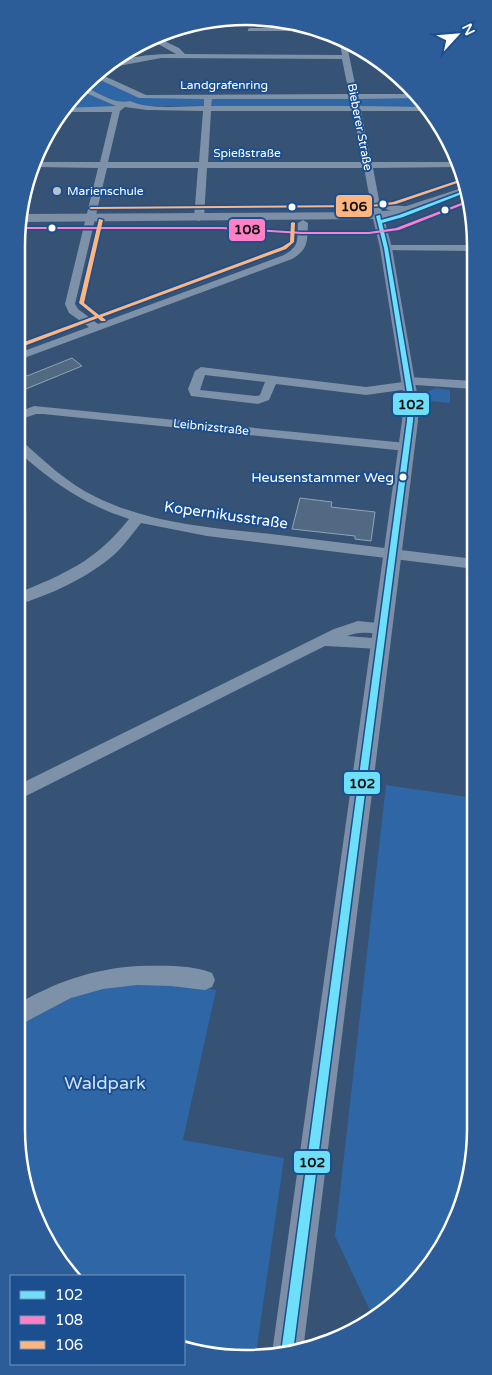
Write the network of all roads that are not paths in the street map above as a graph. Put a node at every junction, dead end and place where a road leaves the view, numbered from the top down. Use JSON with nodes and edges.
{"nodes":[{"id":1,"x":263,"y":25,"type":"edge"},
{"id":2,"x":263,"y":30,"type":"junction"},
{"id":3,"x":292,"y":30,"type":"edge"},
{"id":4,"x":250,"y":38,"type":"dead end"},
{"id":5,"x":160,"y":42,"type":"edge"},
{"id":6,"x":251,"y":47,"type":"dead end"},
{"id":7,"x":343,"y":48,"type":"edge"},
{"id":8,"x":183,"y":56,"type":"junction"},
{"id":9,"x":251,"y":56,"type":"junction"},
{"id":10,"x":345,"y":56,"type":"junction"},
{"id":11,"x":121,"y":64,"type":"edge"},
{"id":12,"x":102,"y":78,"type":"edge"},
{"id":13,"x":88,"y":92,"type":"edge"},
{"id":14,"x":143,"y":96,"type":"junction"},
{"id":15,"x":209,"y":96,"type":"junction"},
{"id":16,"x":354,"y":96,"type":"junction"},
{"id":17,"x":408,"y":96,"type":"edge"},
{"id":18,"x":120,"y":107,"type":"junction"},
{"id":19,"x":208,"y":108,"type":"junction"},
{"id":20,"x":356,"y":108,"type":"junction"},
{"id":21,"x":72,"y":109,"type":"edge"},
{"id":22,"x":419,"y":109,"type":"edge"},
{"id":23,"x":41,"y":165,"type":"edge"},
{"id":24,"x":104,"y":165,"type":"junction"},
{"id":25,"x":451,"y":165,"type":"edge"},
{"id":26,"x":204,"y":166,"type":"junction"},
{"id":27,"x":368,"y":166,"type":"junction"},
{"id":28,"x":460,"y":192,"type":"edge"},
{"id":29,"x":460,"y":192,"type":"edge"},
{"id":30,"x":375,"y":202,"type":"junction"},
{"id":31,"x":408,"y":209,"type":"junction"},
{"id":32,"x":27,"y":218,"type":"edge"},
{"id":33,"x":91,"y":218,"type":"junction"},
{"id":34,"x":199,"y":218,"type":"junction"},
{"id":35,"x":222,"y":218,"type":"junction"},
{"id":36,"x":378,"y":219,"type":"junction"},
{"id":37,"x":303,"y":223,"type":"junction"},
{"id":38,"x":386,"y":248,"type":"junction"},
{"id":39,"x":467,"y":248,"type":"edge"},
{"id":40,"x":97,"y":328,"type":"junction"},
{"id":41,"x":25,"y":355,"type":"edge"},
{"id":42,"x":272,"y":379,"type":"junction"},
{"id":43,"x":409,"y":383,"type":"junction"},
{"id":44,"x":467,"y":385,"type":"edge"},
{"id":45,"x":25,"y":414,"type":"edge"},
{"id":46,"x":406,"y":447,"type":"junction"},
{"id":47,"x":25,"y":451,"type":"edge"},
{"id":48,"x":29,"y":455,"type":"junction"},
{"id":49,"x":25,"y":457,"type":"edge"},
{"id":50,"x":138,"y":517,"type":"junction"},
{"id":51,"x":393,"y":554,"type":"junction"},
{"id":52,"x":467,"y":563,"type":"edge"},
{"id":53,"x":25,"y":596,"type":"edge"},
{"id":54,"x":381,"y":635,"type":"junction"},
{"id":55,"x":25,"y":790,"type":"edge"},
{"id":56,"x":205,"y":980,"type":"dead end"},
{"id":57,"x":25,"y":1011,"type":"edge"},
{"id":58,"x":288,"y":1346,"type":"edge"}],
"edges":[{"from":1,"to":2,"type":"street"},
{"from":2,"to":3,"type":"street"},
{"from":2,"to":4,"type":"street"},
{"from":5,"to":8,"type":"street"},
{"from":6,"to":9,"type":"street"},
{"from":7,"to":10,"type":"street","name":"Bieberer Straße"},
{"from":8,"to":9,"type":"street"},
{"from":8,"to":11,"type":"street"},
{"from":9,"to":10,"type":"street"},
{"from":10,"to":16,"type":"street","name":"Bieberer Straße"},
{"from":12,"to":14,"type":"street","name":"Landgrafenring"},
{"from":13,"to":18,"type":"street","name":"Landgrafenring"},
{"from":14,"to":15,"type":"street","name":"Landgrafenring"},
{"from":14,"to":18,"type":"street"},
{"from":15,"to":16,"type":"street","name":"Landgrafenring"},
{"from":15,"to":19,"type":"street"},
{"from":16,"to":17,"type":"street","name":"Landgrafenring"},
{"from":16,"to":20,"type":"street","name":"Bieberer Straße"},
{"from":18,"to":19,"type":"street","name":"Landgrafenring"},
{"from":18,"to":21,"type":"street"},
{"from":18,"to":24,"type":"street"},
{"from":19,"to":20,"type":"street","name":"Landgrafenring"},
{"from":19,"to":26,"type":"street"},
{"from":20,"to":22,"type":"street","name":"Landgrafenring"},
{"from":20,"to":27,"type":"street","name":"Bieberer Straße"},
{"from":23,"to":24,"type":"street","name":"Spießstraße"},
{"from":24,"to":26,"type":"street","name":"Spießstraße"},
{"from":24,"to":33,"type":"street"},
{"from":25,"to":27,"type":"street","name":"Spießstraße"},
{"from":26,"to":27,"type":"street","name":"Spießstraße"},
{"from":26,"to":34,"type":"street"},
{"from":27,"to":30,"type":"street","name":"Bieberer Straße"},
{"from":28,"to":31,"type":"main road"},
{"from":29,"to":36,"type":"main road"},
{"from":30,"to":31,"type":"street"},
{"from":30,"to":36,"type":"street","name":"Bieberer Straße"},
{"from":31,"to":36,"type":"main road"},
{"from":32,"to":33,"type":"main road"},
{"from":33,"to":34,"type":"main road"},
{"from":33,"to":40,"type":"street"},
{"from":34,"to":35,"type":"main road"},
{"from":35,"to":36,"type":"main road"},
{"from":35,"to":37,"type":"main road"},
{"from":36,"to":37,"type":"main road"},
{"from":36,"to":38,"type":"main road","name":"Bieberer Straße"},
{"from":37,"to":40,"type":"street"},
{"from":38,"to":39,"type":"street"},
{"from":38,"to":43,"type":"main road","name":"Bieberer Straße"},
{"from":40,"to":41,"type":"street"},
{"from":42,"to":42,"type":"street"},
{"from":42,"to":43,"type":"street"},
{"from":43,"to":44,"type":"street"},
{"from":43,"to":46,"type":"main road","name":"Bieberer Straße"},
{"from":45,"to":46,"type":"street","name":"Leibnizstraße"},
{"from":46,"to":51,"type":"main road","name":"Bieberer Straße"},
{"from":47,"to":48,"type":"street","name":"Kopernikusstraße"},
{"from":48,"to":49,"type":"street"},
{"from":48,"to":50,"type":"street","name":"Kopernikusstraße"},
{"from":50,"to":51,"type":"street","name":"Kopernikusstraße"},
{"from":50,"to":53,"type":"street"},
{"from":51,"to":52,"type":"street","name":"Kopernikusstraße"},
{"from":51,"to":54,"type":"main road","name":"Bieberer Straße"},
{"from":54,"to":55,"type":"street"},
{"from":54,"to":58,"type":"main road","name":"Bieberer Straße"},
{"from":56,"to":57,"type":"street"}]}
